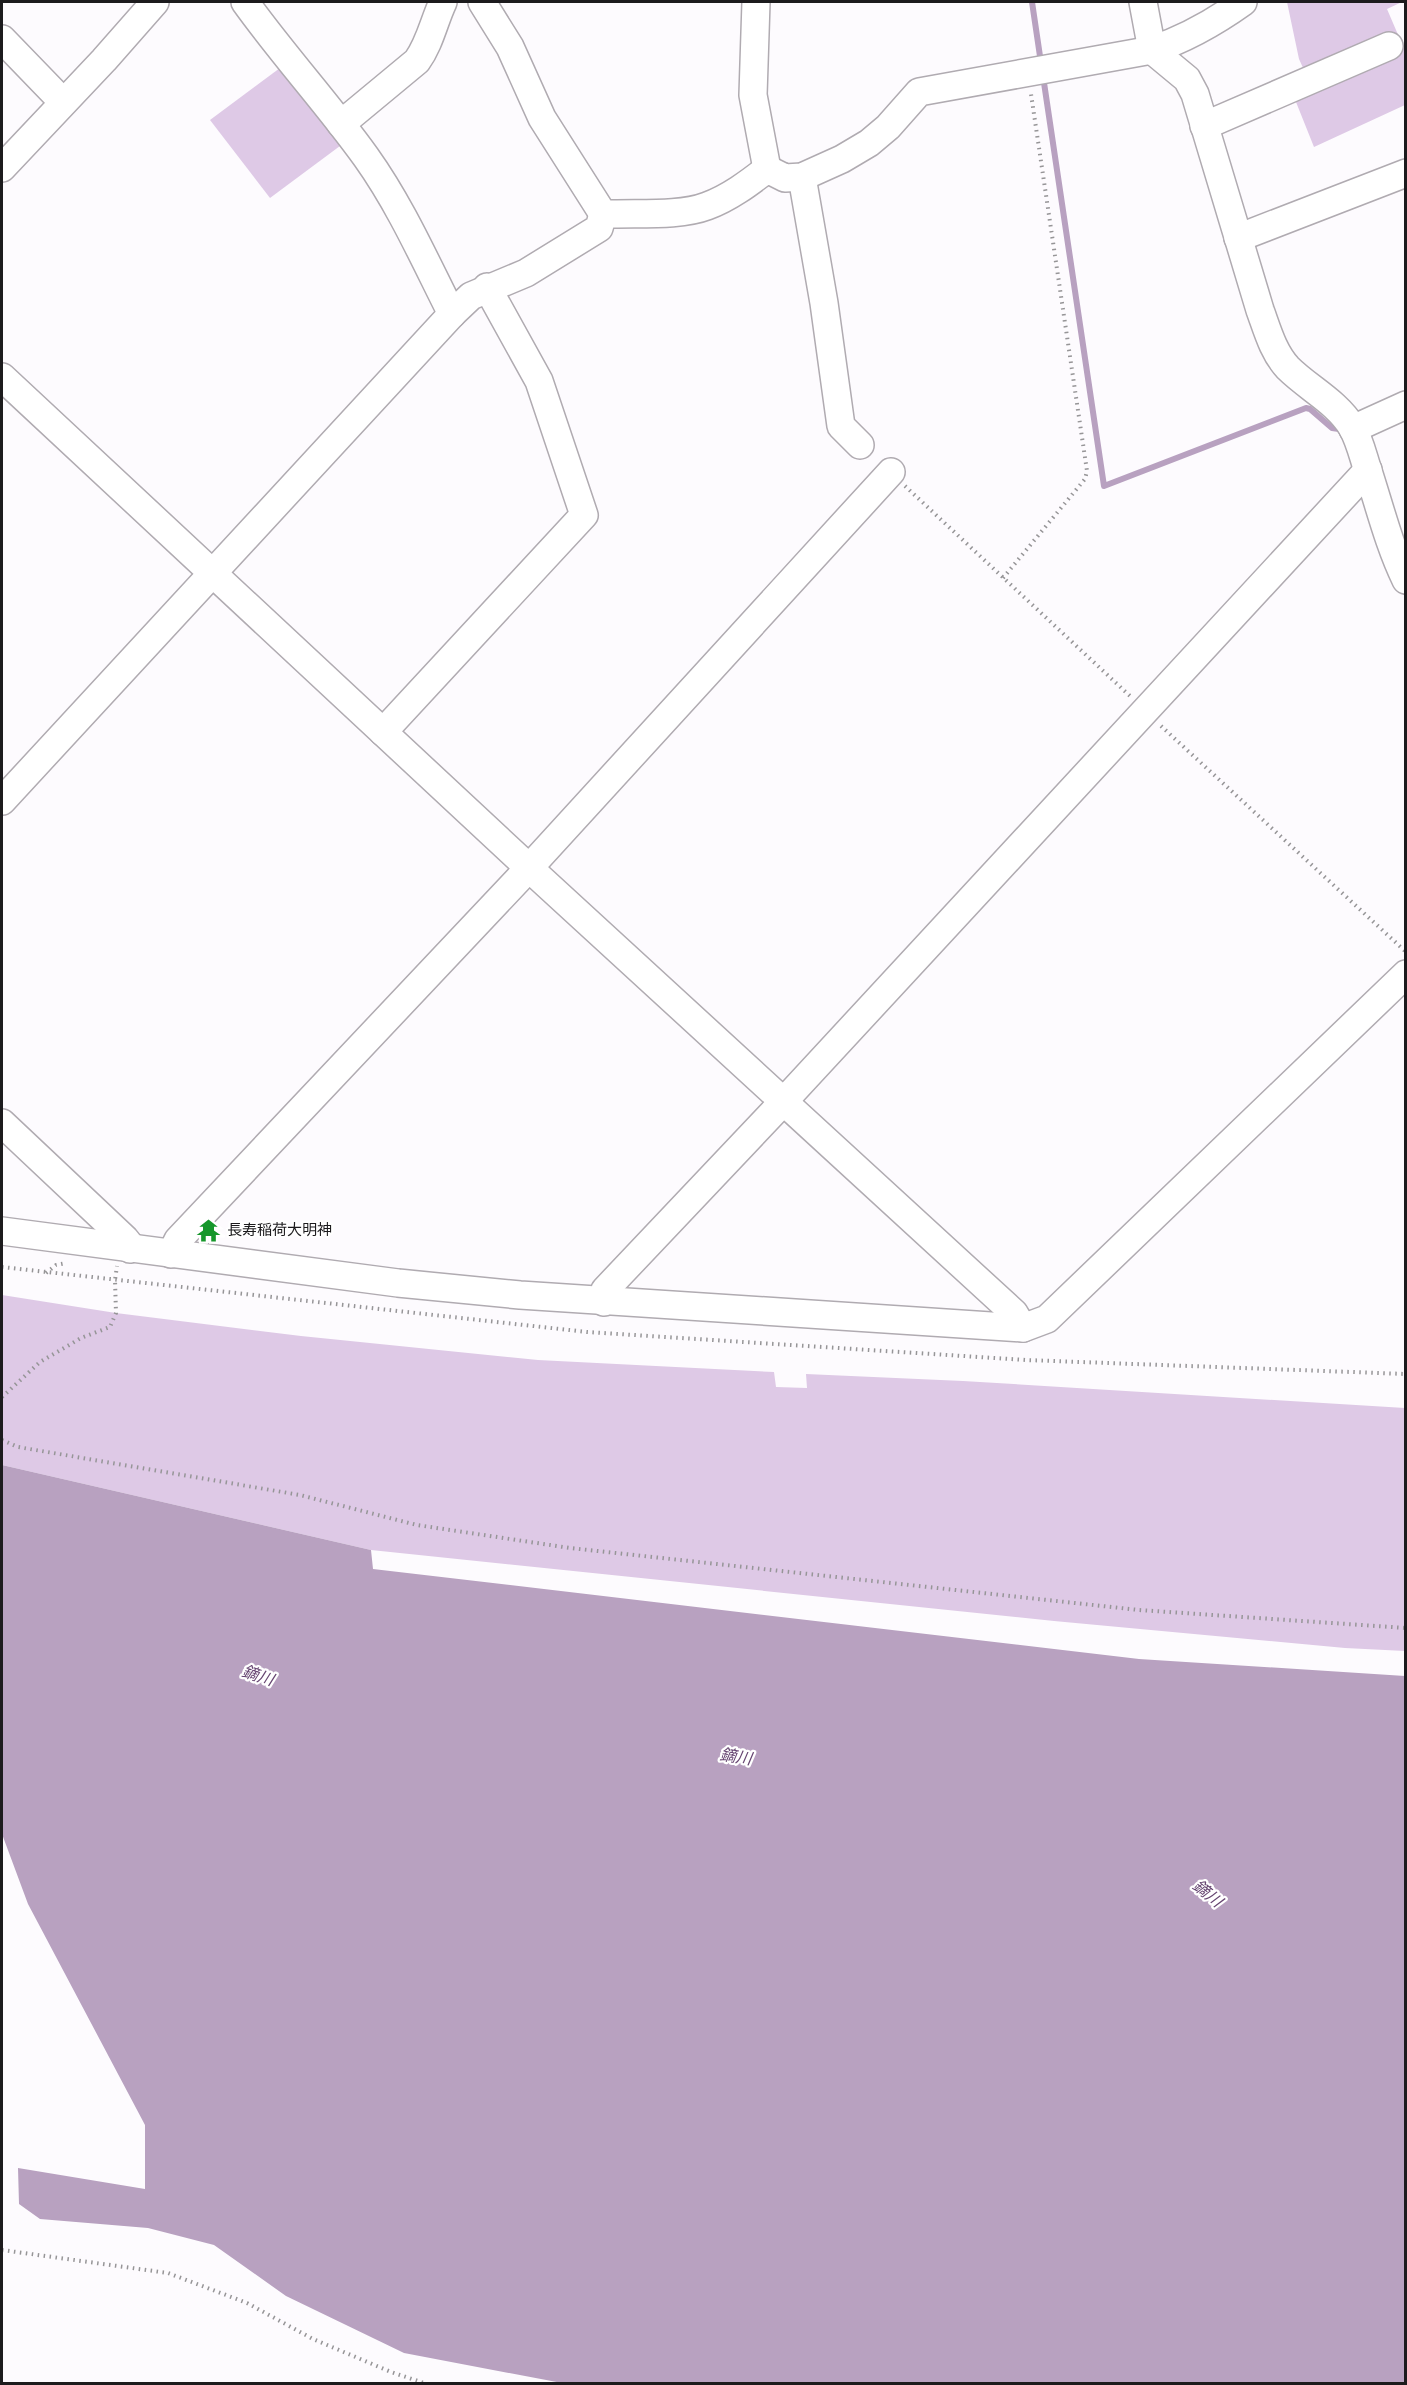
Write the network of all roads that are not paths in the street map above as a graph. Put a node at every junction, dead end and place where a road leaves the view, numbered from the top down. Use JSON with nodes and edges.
{"nodes":[{"id":1,"x":155,"y":2,"type":"edge"},
{"id":2,"x":245,"y":2,"type":"edge"},
{"id":3,"x":443,"y":2,"type":"edge"},
{"id":4,"x":482,"y":2,"type":"edge"},
{"id":5,"x":756,"y":2,"type":"edge"},
{"id":6,"x":1143,"y":2,"type":"edge"},
{"id":7,"x":1243,"y":2,"type":"edge"},
{"id":8,"x":2,"y":39,"type":"edge"},
{"id":9,"x":1389,"y":46,"type":"dead end"},
{"id":10,"x":1152,"y":50,"type":"junction"},
{"id":11,"x":63,"y":102,"type":"junction"},
{"id":12,"x":340,"y":124,"type":"junction"},
{"id":13,"x":1204,"y":126,"type":"junction"},
{"id":14,"x":2,"y":168,"type":"edge"},
{"id":15,"x":767,"y":169,"type":"junction"},
{"id":16,"x":1406,"y":173,"type":"edge"},
{"id":17,"x":802,"y":177,"type":"junction"},
{"id":18,"x":603,"y":214,"type":"junction"},
{"id":19,"x":1238,"y":238,"type":"junction"},
{"id":20,"x":488,"y":287,"type":"junction"},
{"id":21,"x":452,"y":314,"type":"junction"},
{"id":22,"x":2,"y":377,"type":"edge"},
{"id":23,"x":1406,"y":405,"type":"edge"},
{"id":24,"x":1353,"y":429,"type":"junction"},
{"id":25,"x":860,"y":446,"type":"dead end"},
{"id":26,"x":1368,"y":470,"type":"junction"},
{"id":27,"x":891,"y":472,"type":"dead end"},
{"id":28,"x":212,"y":574,"type":"junction"},
{"id":29,"x":1406,"y":580,"type":"edge"},
{"id":30,"x":383,"y":732,"type":"junction"},
{"id":31,"x":2,"y":801,"type":"edge"},
{"id":32,"x":529,"y":867,"type":"junction"},
{"id":33,"x":1406,"y":974,"type":"edge"},
{"id":34,"x":784,"y":1101,"type":"junction"},
{"id":35,"x":2,"y":1123,"type":"edge"},
{"id":36,"x":2,"y":1231,"type":"edge"},
{"id":37,"x":130,"y":1249,"type":"junction"},
{"id":38,"x":171,"y":1254,"type":"junction"},
{"id":39,"x":604,"y":1302,"type":"junction"},
{"id":40,"x":1023,"y":1328,"type":"junction"}],
"edges":[{"from":1,"to":11,"type":"street"},
{"from":2,"to":12,"type":"street"},
{"from":3,"to":12,"type":"street"},
{"from":4,"to":18,"type":"street"},
{"from":5,"to":15,"type":"street"},
{"from":6,"to":10,"type":"street"},
{"from":7,"to":10,"type":"street"},
{"from":8,"to":11,"type":"street"},
{"from":9,"to":13,"type":"street"},
{"from":10,"to":13,"type":"street"},
{"from":10,"to":17,"type":"street"},
{"from":11,"to":14,"type":"street"},
{"from":12,"to":21,"type":"street"},
{"from":13,"to":19,"type":"street"},
{"from":15,"to":17,"type":"street"},
{"from":15,"to":18,"type":"street"},
{"from":16,"to":19,"type":"street"},
{"from":17,"to":25,"type":"street"},
{"from":18,"to":20,"type":"street"},
{"from":19,"to":24,"type":"street"},
{"from":20,"to":21,"type":"street"},
{"from":20,"to":30,"type":"street"},
{"from":21,"to":28,"type":"street"},
{"from":22,"to":28,"type":"street"},
{"from":23,"to":24,"type":"street"},
{"from":24,"to":26,"type":"street"},
{"from":26,"to":29,"type":"street"},
{"from":26,"to":34,"type":"street"},
{"from":27,"to":32,"type":"street"},
{"from":28,"to":30,"type":"street"},
{"from":28,"to":31,"type":"street"},
{"from":30,"to":32,"type":"street"},
{"from":32,"to":34,"type":"street"},
{"from":32,"to":38,"type":"street"},
{"from":33,"to":40,"type":"street"},
{"from":34,"to":39,"type":"street"},
{"from":34,"to":40,"type":"street"},
{"from":35,"to":37,"type":"street"},
{"from":36,"to":37,"type":"street"},
{"from":37,"to":38,"type":"street"},
{"from":38,"to":39,"type":"street"},
{"from":39,"to":40,"type":"street"}]}
